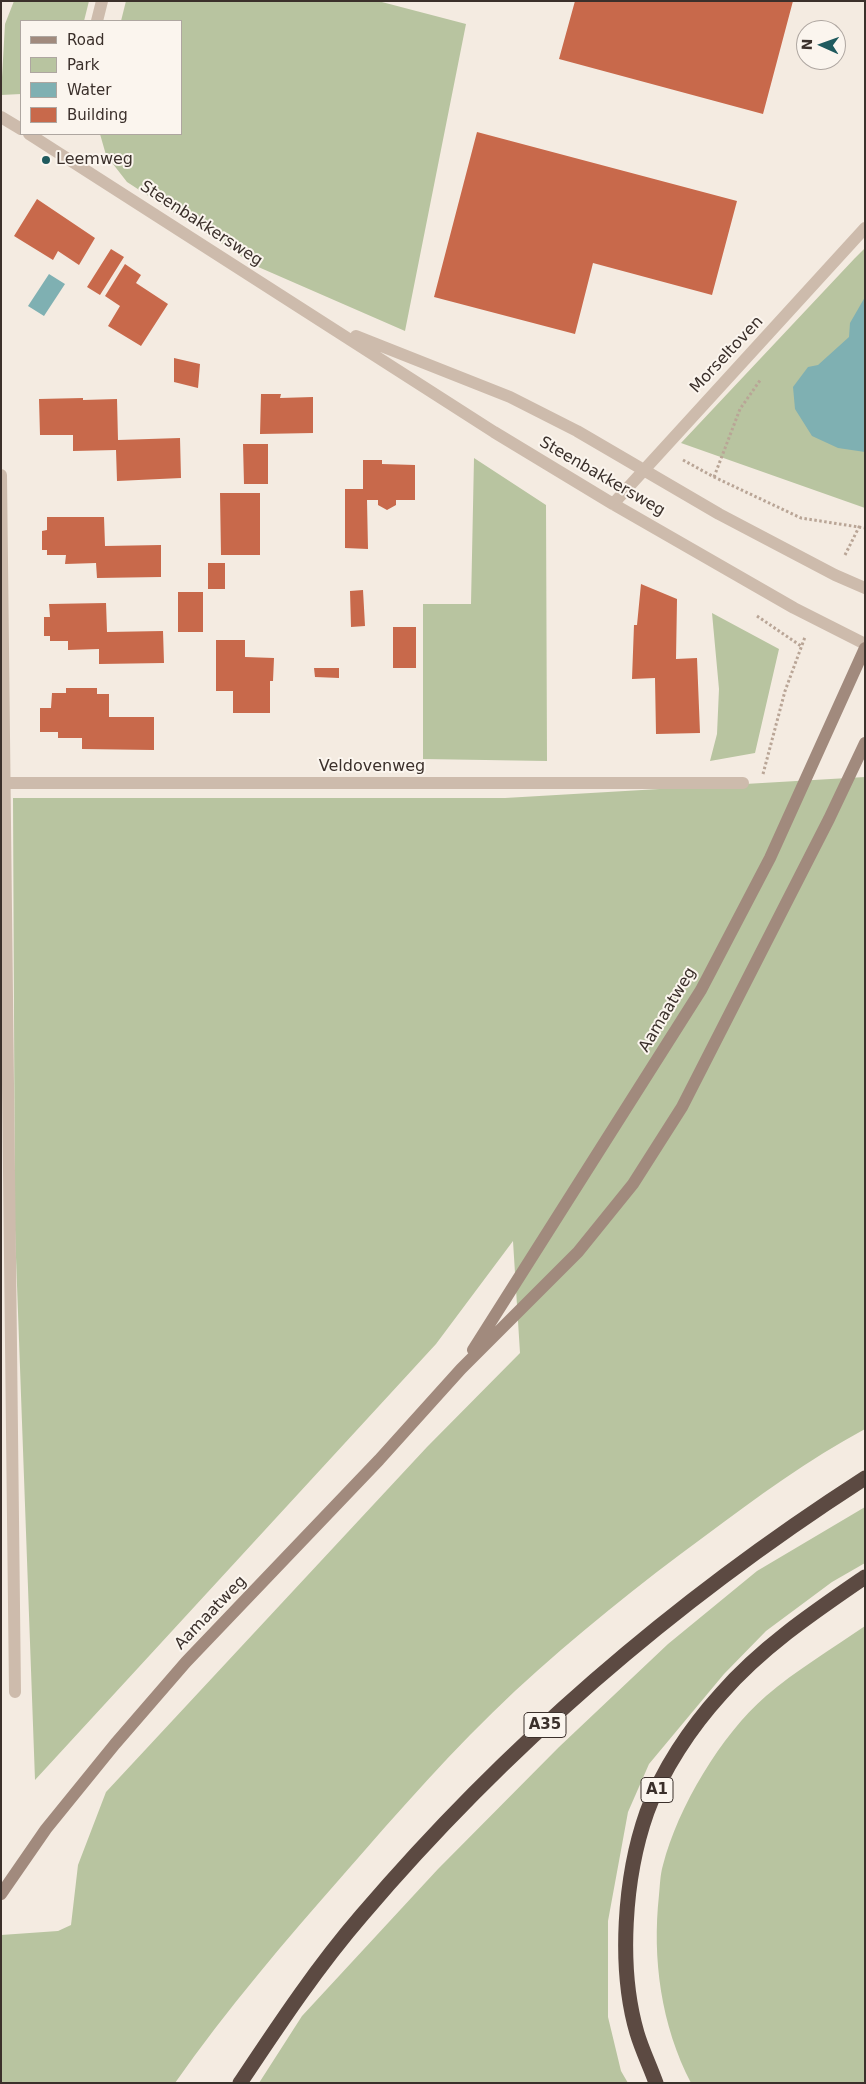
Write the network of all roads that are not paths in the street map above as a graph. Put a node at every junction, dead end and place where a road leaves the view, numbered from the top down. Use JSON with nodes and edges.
{"nodes":[{"id":1,"x":102,"y":1,"type":"edge"},
{"id":2,"x":97,"y":20,"type":"edge"},
{"id":3,"x":1,"y":117,"type":"edge"},
{"id":4,"x":20,"y":128,"type":"edge"},
{"id":5,"x":43,"y":138,"type":"edge"},
{"id":6,"x":865,"y":228,"type":"edge"},
{"id":7,"x":330,"y":326,"type":"junction"},
{"id":8,"x":642,"y":470,"type":"junction"},
{"id":9,"x":1,"y":475,"type":"edge"},
{"id":10,"x":613,"y":504,"type":"junction"},
{"id":11,"x":865,"y":588,"type":"edge"},
{"id":12,"x":865,"y":646,"type":"edge"},
{"id":13,"x":865,"y":743,"type":"edge"},
{"id":14,"x":3,"y":783,"type":"edge"},
{"id":15,"x":743,"y":783,"type":"road end"},
{"id":16,"x":461,"y":1369,"type":"junction"},
{"id":17,"x":865,"y":1478,"type":"edge"},
{"id":18,"x":865,"y":1577,"type":"edge"},
{"id":19,"x":15,"y":1692,"type":"dead end"},
{"id":20,"x":1,"y":1894,"type":"edge"},
{"id":21,"x":240,"y":2083,"type":"edge"},
{"id":22,"x":656,"y":2083,"type":"edge"}],
"edges":[{"from":1,"to":2,"type":"street"},
{"from":3,"to":4,"type":"street"},
{"from":5,"to":7,"type":"street","name":"Steenbakkersweg"},
{"from":6,"to":8,"type":"street","name":"Morseltoven"},
{"from":7,"to":8,"type":"street","name":"Steenbakkersweg"},
{"from":7,"to":10,"type":"street","name":"Steenbakkersweg"},
{"from":8,"to":10,"type":"street","name":"Morseltoven"},
{"from":8,"to":11,"type":"street","name":"Steenbakkersweg"},
{"from":9,"to":14,"type":"street"},
{"from":10,"to":12,"type":"street","name":"Steenbakkersweg"},
{"from":12,"to":16,"type":"main road","name":"Aamaatweg"},
{"from":13,"to":16,"type":"main road","name":"Aamaatweg"},
{"from":14,"to":15,"type":"street","name":"Veldovenweg"},
{"from":14,"to":19,"type":"street"},
{"from":16,"to":20,"type":"main road","name":"Aamaatweg"},
{"from":17,"to":21,"type":"highway","number":"A35"},
{"from":18,"to":22,"type":"highway","number":"A1"}]}
